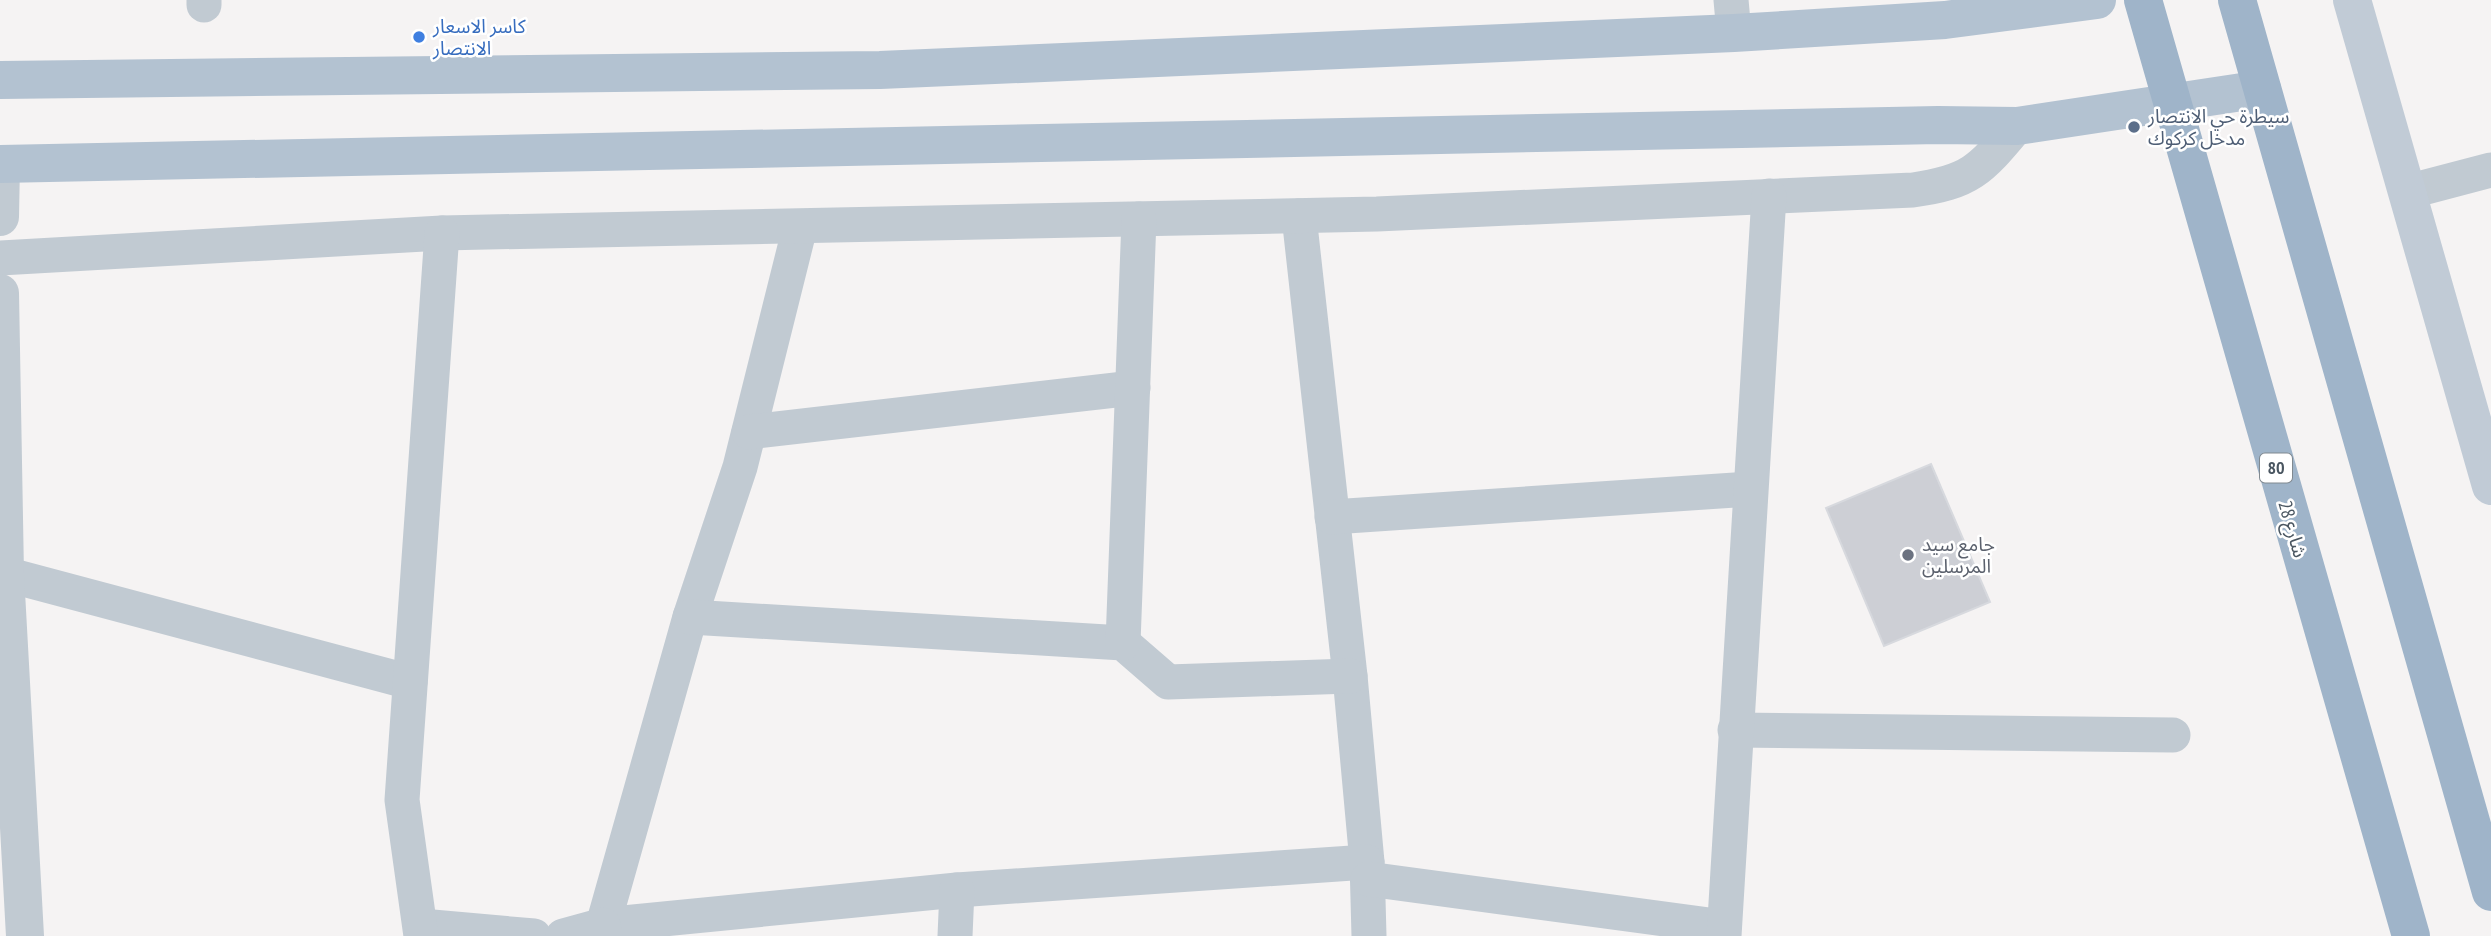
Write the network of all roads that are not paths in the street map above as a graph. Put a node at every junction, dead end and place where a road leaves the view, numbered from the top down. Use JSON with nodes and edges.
{"nodes":[{"id":1,"x":2097,"y":0,"type":"edge"},
{"id":2,"x":2143,"y":0,"type":"edge"},
{"id":3,"x":2236,"y":0,"type":"edge"},
{"id":4,"x":2352,"y":0,"type":"edge"},
{"id":5,"x":1732,"y":17,"type":"edge"},
{"id":6,"x":0,"y":80,"type":"edge"},
{"id":7,"x":2262,"y":89,"type":"junction"},
{"id":8,"x":2173,"y":104,"type":"junction"},
{"id":9,"x":2017,"y":126,"type":"junction"},
{"id":10,"x":0,"y":164,"type":"edge"},
{"id":11,"x":2491,"y":170,"type":"edge"},
{"id":12,"x":2407,"y":192,"type":"junction"},
{"id":13,"x":1769,"y":196,"type":"junction"},
{"id":14,"x":1299,"y":216,"type":"junction"},
{"id":15,"x":0,"y":217,"type":"edge"},
{"id":16,"x":1139,"y":219,"type":"junction"},
{"id":17,"x":800,"y":227,"type":"junction"},
{"id":18,"x":442,"y":233,"type":"junction"},
{"id":19,"x":0,"y":258,"type":"edge"},
{"id":20,"x":0,"y":293,"type":"edge"},
{"id":21,"x":1133,"y":388,"type":"junction"},
{"id":22,"x":749,"y":432,"type":"junction"},
{"id":23,"x":2491,"y":486,"type":"edge"},
{"id":24,"x":1750,"y":489,"type":"junction"},
{"id":25,"x":1332,"y":517,"type":"junction"},
{"id":26,"x":5,"y":574,"type":"junction"},
{"id":27,"x":690,"y":617,"type":"junction"},
{"id":28,"x":1123,"y":643,"type":"junction"},
{"id":29,"x":1350,"y":676,"type":"junction"},
{"id":30,"x":410,"y":682,"type":"junction"},
{"id":31,"x":1735,"y":730,"type":"junction"},
{"id":32,"x":2173,"y":735,"type":"dead end"},
{"id":33,"x":1367,"y":871,"type":"junction"},
{"id":34,"x":957,"y":890,"type":"junction"},
{"id":35,"x":2491,"y":892,"type":"edge"},
{"id":36,"x":604,"y":930,"type":"edge"},
{"id":37,"x":421,"y":931,"type":"edge"},
{"id":38,"x":1724,"y":932,"type":"edge"},
{"id":39,"x":24,"y":936,"type":"edge"},
{"id":40,"x":534,"y":936,"type":"edge"},
{"id":41,"x":563,"y":936,"type":"edge"},
{"id":42,"x":955,"y":936,"type":"edge"},
{"id":43,"x":1369,"y":936,"type":"edge"},
{"id":44,"x":2412,"y":936,"type":"edge"}],
"edges":[{"from":1,"to":5,"type":"main road"},
{"from":2,"to":8,"type":"highway","name":"شارع 28","number":"80"},
{"from":3,"to":7,"type":"highway"},
{"from":4,"to":12,"type":"main road"},
{"from":5,"to":6,"type":"main road"},
{"from":7,"to":8,"type":"main road"},
{"from":7,"to":35,"type":"highway"},
{"from":8,"to":9,"type":"main road"},
{"from":8,"to":44,"type":"highway","name":"شارع 28","number":"80"},
{"from":9,"to":10,"type":"main road"},
{"from":9,"to":13,"type":"street"},
{"from":10,"to":15,"type":"street"},
{"from":11,"to":12,"type":"street"},
{"from":12,"to":23,"type":"main road"},
{"from":13,"to":14,"type":"street"},
{"from":13,"to":24,"type":"street"},
{"from":14,"to":16,"type":"street"},
{"from":14,"to":25,"type":"street"},
{"from":16,"to":17,"type":"street"},
{"from":16,"to":21,"type":"street"},
{"from":17,"to":18,"type":"street"},
{"from":17,"to":22,"type":"street"},
{"from":18,"to":19,"type":"street"},
{"from":18,"to":30,"type":"street"},
{"from":20,"to":26,"type":"street"},
{"from":21,"to":22,"type":"street"},
{"from":21,"to":28,"type":"street"},
{"from":22,"to":27,"type":"street"},
{"from":24,"to":25,"type":"street"},
{"from":24,"to":31,"type":"street"},
{"from":25,"to":29,"type":"street"},
{"from":26,"to":30,"type":"street"},
{"from":26,"to":39,"type":"street"},
{"from":27,"to":28,"type":"street"},
{"from":27,"to":36,"type":"street"},
{"from":28,"to":29,"type":"street"},
{"from":29,"to":33,"type":"street"},
{"from":30,"to":37,"type":"street"},
{"from":31,"to":32,"type":"street"},
{"from":31,"to":38,"type":"street"},
{"from":33,"to":34,"type":"street"},
{"from":33,"to":38,"type":"street"},
{"from":33,"to":43,"type":"street"},
{"from":34,"to":36,"type":"street"},
{"from":34,"to":42,"type":"street"},
{"from":36,"to":41,"type":"street"},
{"from":37,"to":40,"type":"street"}]}
